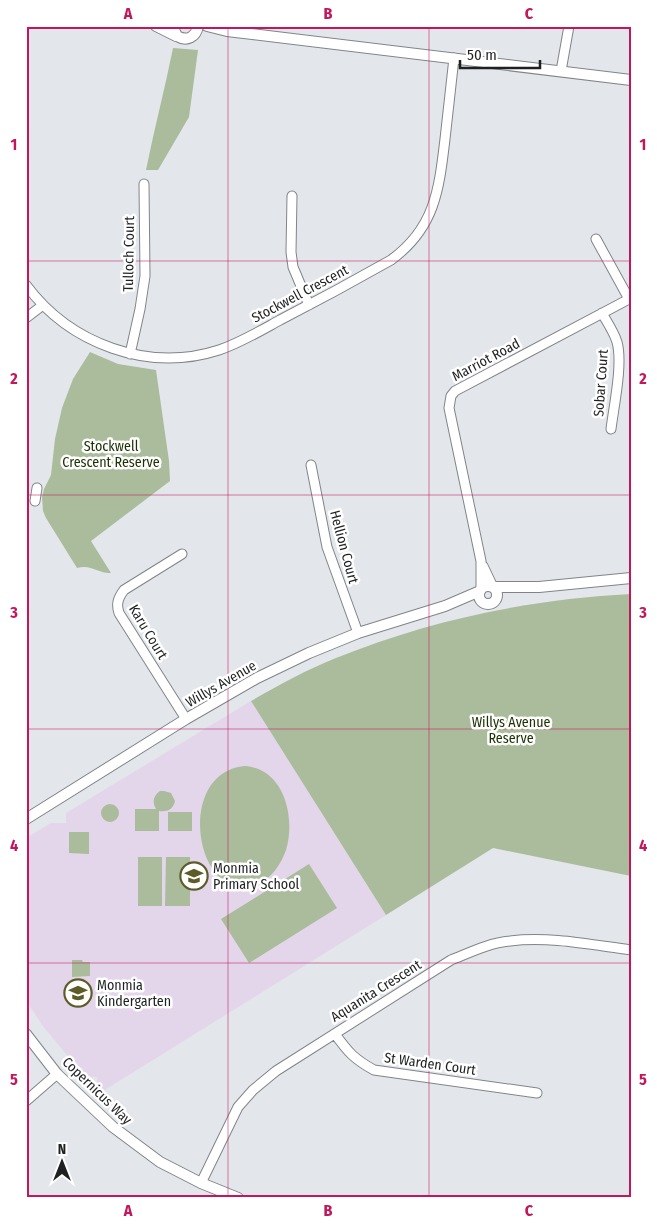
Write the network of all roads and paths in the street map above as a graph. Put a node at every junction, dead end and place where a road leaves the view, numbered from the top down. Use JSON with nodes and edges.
{"nodes":[{"id":1,"x":156,"y":26,"type":"edge"},
{"id":2,"x":172,"y":26,"type":"edge"},
{"id":3,"x":198,"y":26,"type":"edge"},
{"id":4,"x":207,"y":26,"type":"edge"},
{"id":5,"x":569,"y":26,"type":"edge"},
{"id":6,"x":227,"y":31,"type":"junction"},
{"id":7,"x":177,"y":36,"type":"junction"},
{"id":8,"x":193,"y":37,"type":"junction"},
{"id":9,"x":454,"y":58,"type":"junction"},
{"id":10,"x":562,"y":71,"type":"junction"},
{"id":11,"x":631,"y":80,"type":"edge"},
{"id":12,"x":144,"y":184,"type":"dead end"},
{"id":13,"x":292,"y":196,"type":"dead end"},
{"id":14,"x":596,"y":238,"type":"dead end"},
{"id":15,"x":26,"y":285,"type":"edge"},
{"id":16,"x":630,"y":298,"type":"edge"},
{"id":17,"x":42,"y":305,"type":"junction"},
{"id":18,"x":309,"y":305,"type":"junction"},
{"id":19,"x":602,"y":313,"type":"junction"},
{"id":20,"x":26,"y":318,"type":"edge"},
{"id":21,"x":130,"y":354,"type":"junction"},
{"id":22,"x":611,"y":429,"type":"dead end"},
{"id":23,"x":311,"y":465,"type":"dead end"},
{"id":24,"x":182,"y":554,"type":"dead end"},
{"id":25,"x":481,"y":562,"type":"junction"},
{"id":26,"x":631,"y":578,"type":"edge"},
{"id":27,"x":493,"y":587,"type":"junction"},
{"id":28,"x":538,"y":587,"type":"junction"},
{"id":29,"x":480,"y":591,"type":"junction"},
{"id":30,"x":496,"y":600,"type":"junction"},
{"id":31,"x":486,"y":603,"type":"junction"},
{"id":32,"x":445,"y":606,"type":"junction"},
{"id":33,"x":358,"y":634,"type":"junction"},
{"id":34,"x":186,"y":719,"type":"junction"},
{"id":35,"x":26,"y":819,"type":"edge"},
{"id":36,"x":631,"y":950,"type":"edge"},
{"id":37,"x":26,"y":1034,"type":"edge"},
{"id":38,"x":335,"y":1034,"type":"junction"},
{"id":39,"x":57,"y":1074,"type":"junction"},
{"id":40,"x":537,"y":1092,"type":"dead end"},
{"id":41,"x":26,"y":1101,"type":"edge"},
{"id":42,"x":202,"y":1183,"type":"junction"},
{"id":43,"x":238,"y":1198,"type":"edge"}],
"edges":[{"from":1,"to":7,"type":"street"},
{"from":2,"to":7,"type":"street"},
{"from":3,"to":8,"type":"street"},
{"from":4,"to":6,"type":"street"},
{"from":5,"to":10,"type":"street"},
{"from":6,"to":8,"type":"street"},
{"from":6,"to":9,"type":"street"},
{"from":7,"to":8,"type":"street"},
{"from":9,"to":10,"type":"street"},
{"from":9,"to":18,"type":"street","name":"Stockwell Crescent"},
{"from":10,"to":11,"type":"street"},
{"from":12,"to":21,"type":"street","name":"Tulloch Court"},
{"from":13,"to":18,"type":"street"},
{"from":14,"to":16,"type":"street"},
{"from":15,"to":17,"type":"street","name":"Stockwell Crescent"},
{"from":16,"to":19,"type":"street","name":"Marriot Road"},
{"from":17,"to":20,"type":"street"},
{"from":17,"to":21,"type":"street","name":"Stockwell Crescent"},
{"from":18,"to":21,"type":"street","name":"Stockwell Crescent"},
{"from":19,"to":22,"type":"street","name":"Sobar Court"},
{"from":19,"to":25,"type":"street","name":"Marriot Road"},
{"from":23,"to":33,"type":"street","name":"Hellion Court"},
{"from":24,"to":34,"type":"street","name":"Karu Court"},
{"from":25,"to":27,"type":"street","name":"Marriot Road"},
{"from":25,"to":29,"type":"street","name":"Marriot Road"},
{"from":26,"to":28,"type":"street"},
{"from":27,"to":28,"type":"street"},
{"from":27,"to":29,"type":"street"},
{"from":27,"to":30,"type":"street"},
{"from":28,"to":30,"type":"street"},
{"from":29,"to":31,"type":"street"},
{"from":29,"to":32,"type":"street","name":"Willys Avenue"},
{"from":30,"to":31,"type":"street"},
{"from":31,"to":32,"type":"street","name":"Willys Avenue"},
{"from":32,"to":33,"type":"street","name":"Willys Avenue"},
{"from":33,"to":34,"type":"street","name":"Willys Avenue"},
{"from":34,"to":35,"type":"street","name":"Willys Avenue"},
{"from":36,"to":38,"type":"street","name":"Aquanita Crescent"},
{"from":37,"to":39,"type":"street","name":"Copernicus Way"},
{"from":38,"to":40,"type":"street","name":"St Warden Court"},
{"from":38,"to":42,"type":"street","name":"Aquanita Crescent"},
{"from":39,"to":41,"type":"street"},
{"from":39,"to":42,"type":"street","name":"Copernicus Way"},
{"from":42,"to":43,"type":"street","name":"Copernicus Way"}]}
